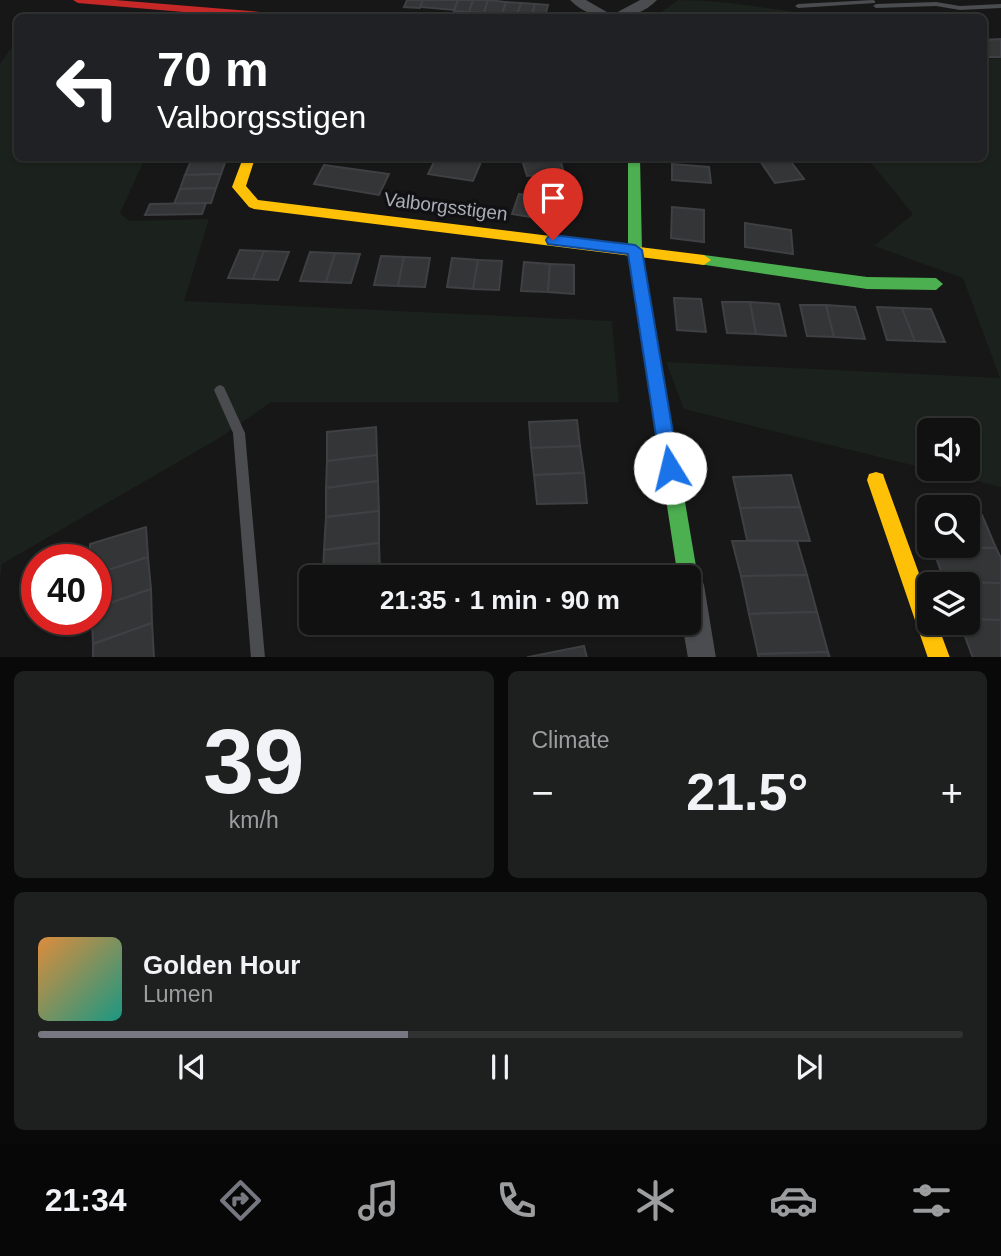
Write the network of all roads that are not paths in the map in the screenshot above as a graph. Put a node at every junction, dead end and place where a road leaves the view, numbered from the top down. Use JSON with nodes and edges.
{"nodes":[{"id":1,"x":78,"y":0,"type":"edge"},
{"id":2,"x":577,"y":0,"type":"edge"},
{"id":3,"x":650,"y":0,"type":"edge"},
{"id":4,"x":798,"y":6,"type":"dead end"},
{"id":5,"x":1001,"y":6,"type":"edge"},
{"id":6,"x":257,"y":14,"type":"edge"},
{"id":7,"x":600,"y":14,"type":"edge"},
{"id":8,"x":624,"y":14,"type":"edge"},
{"id":9,"x":248,"y":161,"type":"edge"},
{"id":10,"x":634,"y":161,"type":"edge"},
{"id":11,"x":635,"y":250,"type":"junction"},
{"id":12,"x":936,"y":284,"type":"dead end"},
{"id":13,"x":220,"y":390,"type":"dead end"},
{"id":14,"x":876,"y":480,"type":"dead end"},
{"id":15,"x":686,"y":565,"type":"edge"},
{"id":16,"x":698,"y":635,"type":"edge"},
{"id":17,"x":258,"y":657,"type":"edge"},
{"id":18,"x":702,"y":657,"type":"edge"},
{"id":19,"x":939,"y":657,"type":"edge"}],
"edges":[{"from":1,"to":6,"type":"street"},
{"from":2,"to":7,"type":"street"},
{"from":3,"to":8,"type":"street"},
{"from":4,"to":5,"type":"lane"},
{"from":9,"to":11,"type":"street","name":"Valborgsstigen"},
{"from":10,"to":11,"type":"street"},
{"from":11,"to":12,"type":"street","name":"Valborgsstigen"},
{"from":11,"to":15,"type":"street"},
{"from":13,"to":17,"type":"lane"},
{"from":14,"to":19,"type":"street"},
{"from":16,"to":18,"type":"street"}]}
